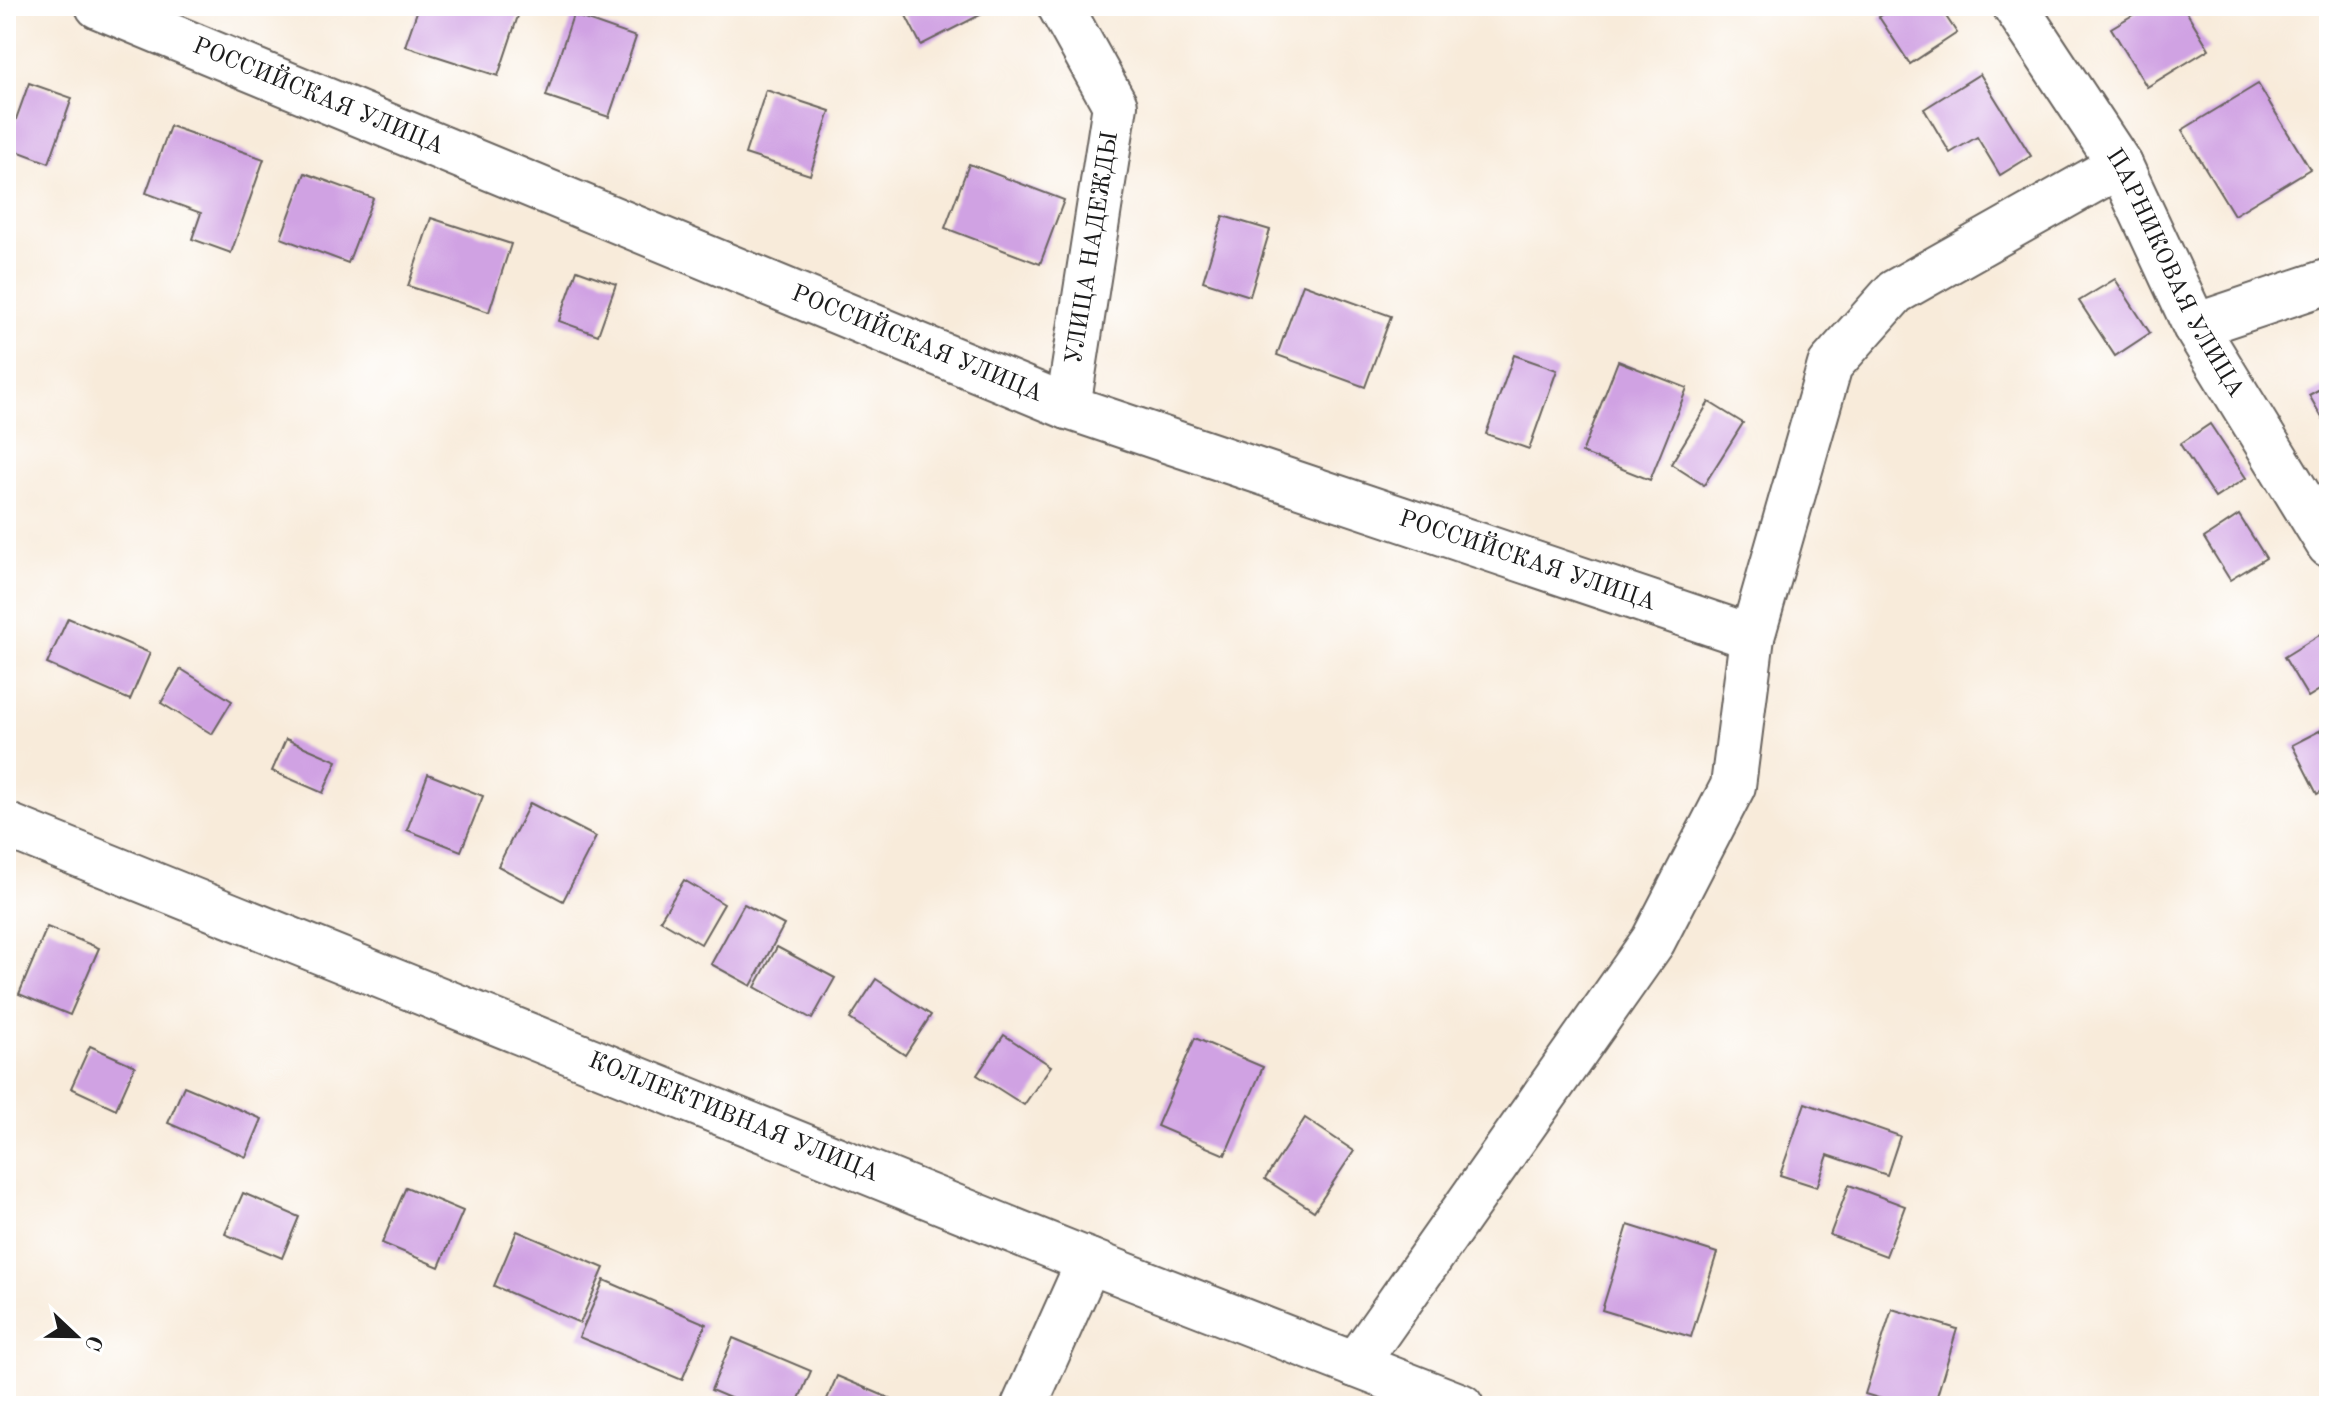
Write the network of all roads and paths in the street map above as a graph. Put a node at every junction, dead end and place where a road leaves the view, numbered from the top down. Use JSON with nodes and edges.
{"nodes":[{"id":1,"x":98,"y":6,"type":"edge"},
{"id":2,"x":1060,"y":6,"type":"edge"},
{"id":3,"x":2015,"y":6,"type":"edge"},
{"id":4,"x":2120,"y":165,"type":"junction"},
{"id":5,"x":2329,"y":281,"type":"edge"},
{"id":6,"x":2195,"y":326,"type":"junction"},
{"id":7,"x":1068,"y":407,"type":"junction"},
{"id":8,"x":2329,"y":545,"type":"edge"},
{"id":9,"x":1752,"y":637,"type":"junction"},
{"id":10,"x":6,"y":825,"type":"edge"},
{"id":11,"x":1089,"y":1261,"type":"junction"},
{"id":12,"x":1355,"y":1365,"type":"junction"},
{"id":13,"x":1024,"y":1406,"type":"edge"},
{"id":14,"x":1461,"y":1406,"type":"edge"}],
"edges":[{"from":1,"to":7,"type":"street","name":"РОССИЙСКАЯ УЛИЦА"},
{"from":2,"to":7,"type":"street","name":"УЛИЦА НАДЕЖДЫ"},
{"from":3,"to":4,"type":"street","name":"ПАРНИКОВАЯ УЛИЦА"},
{"from":4,"to":6,"type":"street","name":"ПАРНИКОВАЯ УЛИЦА"},
{"from":4,"to":9,"type":"street"},
{"from":5,"to":6,"type":"street"},
{"from":6,"to":8,"type":"street","name":"ПАРНИКОВАЯ УЛИЦА"},
{"from":7,"to":9,"type":"street","name":"РОССИЙСКАЯ УЛИЦА"},
{"from":9,"to":12,"type":"street"},
{"from":10,"to":11,"type":"street","name":"КОЛЛЕКТИВНАЯ УЛИЦА"},
{"from":11,"to":12,"type":"street","name":"КОЛЛЕКТИВНАЯ УЛИЦА"},
{"from":11,"to":13,"type":"street"},
{"from":12,"to":14,"type":"street","name":"КОЛЛЕКТИВНАЯ УЛИЦА"}]}
